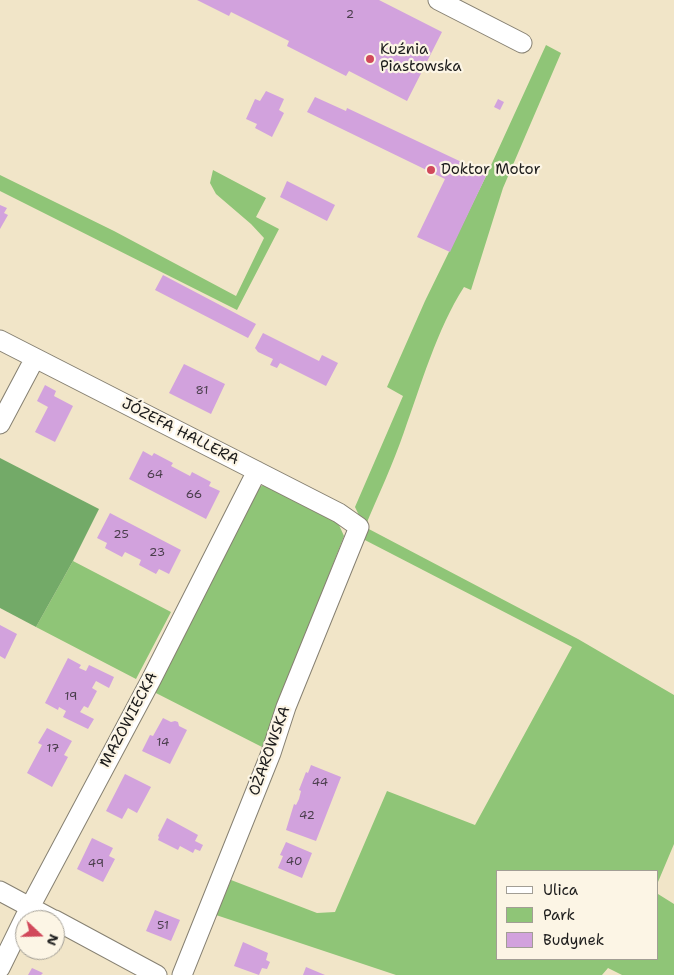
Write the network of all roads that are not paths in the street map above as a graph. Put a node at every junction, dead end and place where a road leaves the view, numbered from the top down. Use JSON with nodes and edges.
{"nodes":[{"id":1,"x":438,"y":0,"type":"edge"},
{"id":2,"x":522,"y":43,"type":"dead end"},
{"id":3,"x":0,"y":340,"type":"edge"},
{"id":4,"x":35,"y":358,"type":"junction"},
{"id":5,"x":0,"y":424,"type":"edge"},
{"id":6,"x":257,"y":471,"type":"junction"},
{"id":7,"x":359,"y":527,"type":"joint"},
{"id":8,"x":0,"y":891,"type":"edge"},
{"id":9,"x":30,"y":907,"type":"junction"},
{"id":10,"x":36,"y":910,"type":"edge"},
{"id":11,"x":65,"y":925,"type":"edge"},
{"id":12,"x":0,"y":968,"type":"edge"},
{"id":13,"x":157,"y":975,"type":"edge"},
{"id":14,"x":182,"y":975,"type":"edge"}],
"edges":[{"from":1,"to":2,"type":"street"},
{"from":3,"to":4,"type":"street","name":"JÓZEFA HALLERA"},
{"from":4,"to":5,"type":"street"},
{"from":4,"to":6,"type":"street","name":"JÓZEFA HALLERA"},
{"from":6,"to":7,"type":"street","name":"JÓZEFA HALLERA"},
{"from":6,"to":9,"type":"street","name":"MAZOWIECKA"},
{"from":7,"to":14,"type":"street","name":"OŻAROWSKA"},
{"from":8,"to":9,"type":"street"},
{"from":9,"to":10,"type":"street"},
{"from":9,"to":12,"type":"street","name":"MAZOWIECKA"},
{"from":11,"to":13,"type":"street"}]}
